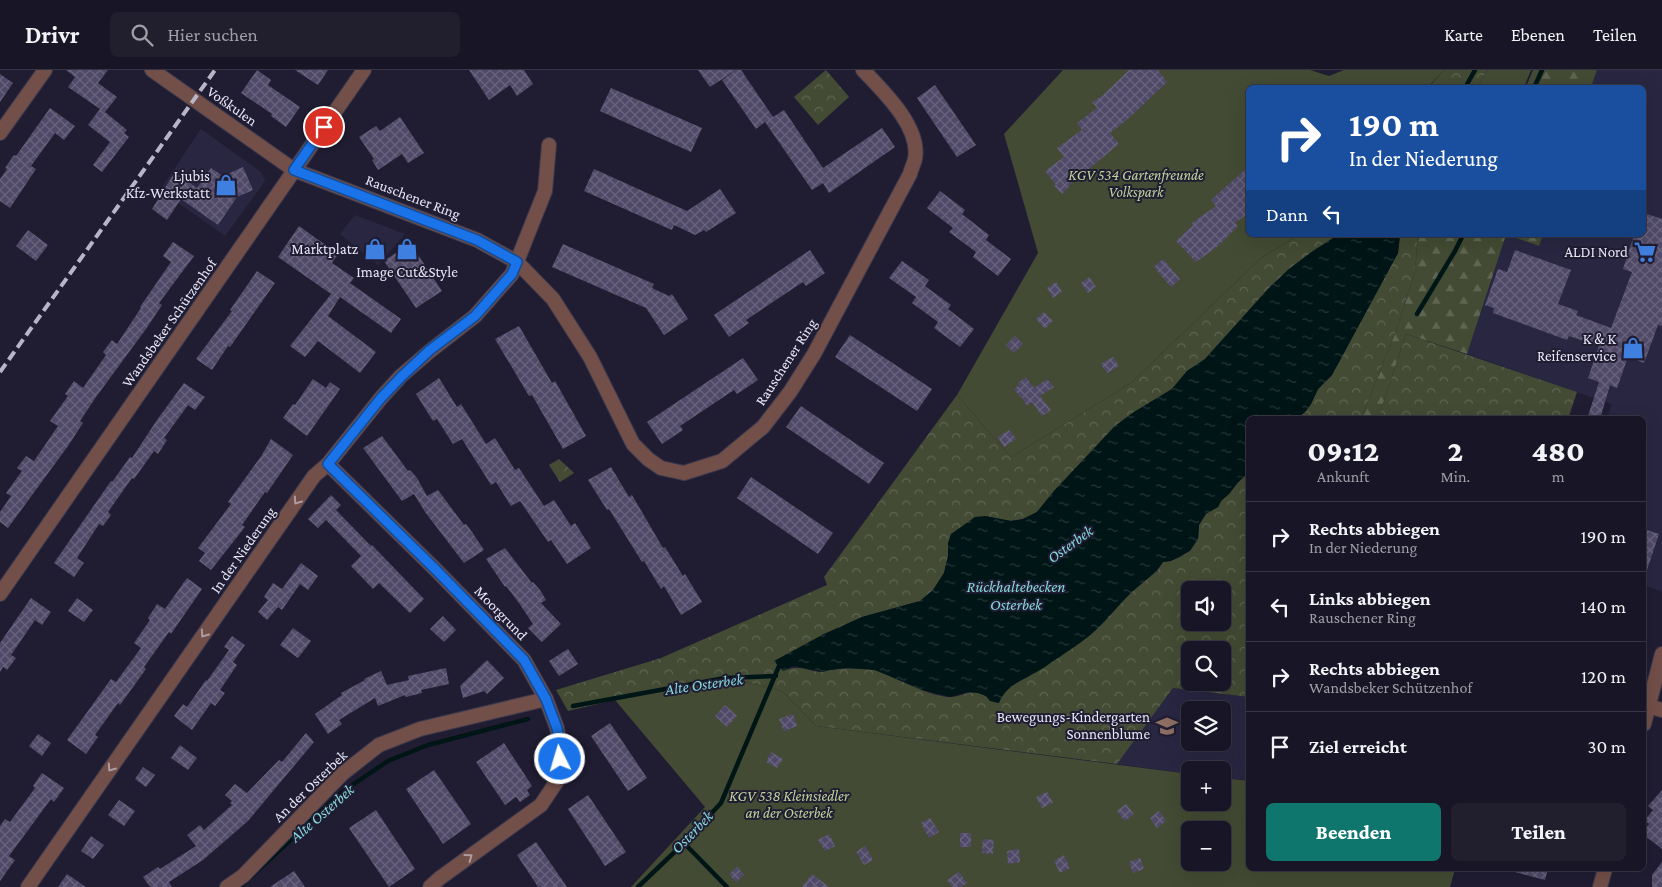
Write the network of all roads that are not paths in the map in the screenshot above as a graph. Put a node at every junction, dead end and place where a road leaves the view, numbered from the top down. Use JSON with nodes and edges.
{"nodes":[{"id":1,"x":45,"y":70,"type":"edge"},
{"id":2,"x":152,"y":70,"type":"edge"},
{"id":3,"x":364,"y":70,"type":"edge"},
{"id":4,"x":863,"y":70,"type":"edge"},
{"id":5,"x":0,"y":133,"type":"edge"},
{"id":6,"x":549,"y":145,"type":"dead end"},
{"id":7,"x":294,"y":170,"type":"junction"},
{"id":8,"x":517,"y":262,"type":"junction"},
{"id":9,"x":328,"y":464,"type":"junction"},
{"id":10,"x":0,"y":594,"type":"edge"},
{"id":11,"x":1662,"y":654,"type":"edge"},
{"id":12,"x":546,"y":699,"type":"junction"},
{"id":13,"x":1648,"y":706,"type":"junction"},
{"id":14,"x":1662,"y":710,"type":"edge"},
{"id":15,"x":1646,"y":715,"type":"edge"},
{"id":16,"x":1604,"y":871,"type":"edge"},
{"id":17,"x":28,"y":887,"type":"edge"},
{"id":18,"x":227,"y":887,"type":"edge"},
{"id":19,"x":430,"y":887,"type":"edge"},
{"id":20,"x":1600,"y":887,"type":"edge"}],
"edges":[{"from":1,"to":5,"type":"street"},
{"from":2,"to":7,"type":"street","name":"Voßkulen"},
{"from":3,"to":7,"type":"street","name":"Wandsbeker Schützenhof"},
{"from":4,"to":8,"type":"street","name":"Rauschener Ring"},
{"from":6,"to":8,"type":"street"},
{"from":7,"to":8,"type":"street","name":"Rauschener Ring"},
{"from":7,"to":10,"type":"street","name":"Wandsbeker Schützenhof"},
{"from":8,"to":9,"type":"street","name":"In der Niederung"},
{"from":9,"to":12,"type":"street","name":"Moorgrund"},
{"from":9,"to":17,"type":"street","name":"In der Niederung","one_way":true},
{"from":11,"to":13,"type":"street"},
{"from":12,"to":18,"type":"street","name":"An der Osterbek"},
{"from":19,"to":12,"type":"street","name":"Moorgrund","one_way":true},
{"from":13,"to":14,"type":"street"},
{"from":13,"to":15,"type":"street"},
{"from":16,"to":20,"type":"street"}]}
